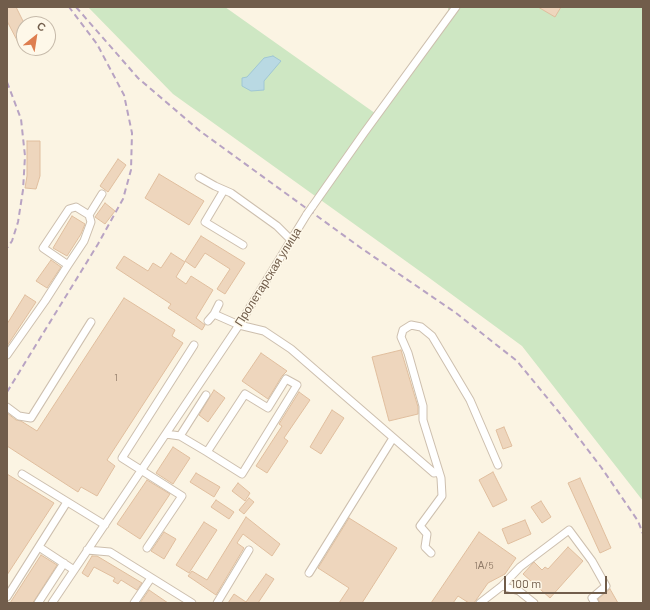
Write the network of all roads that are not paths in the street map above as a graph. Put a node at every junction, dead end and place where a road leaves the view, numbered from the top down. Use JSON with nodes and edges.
{"nodes":[{"id":1,"x":456,"y":7,"type":"edge"},
{"id":2,"x":199,"y":177,"type":"dead end"},
{"id":3,"x":224,"y":190,"type":"junction"},
{"id":4,"x":102,"y":194,"type":"dead end"},
{"id":5,"x":89,"y":215,"type":"junction"},
{"id":6,"x":291,"y":240,"type":"junction"},
{"id":7,"x":243,"y":245,"type":"dead end"},
{"id":8,"x":68,"y":265,"type":"junction"},
{"id":9,"x":219,"y":304,"type":"dead end"},
{"id":10,"x":214,"y":314,"type":"junction"},
{"id":11,"x":208,"y":321,"type":"dead end"},
{"id":12,"x":91,"y":322,"type":"dead end"},
{"id":13,"x":239,"y":325,"type":"junction"},
{"id":14,"x":194,"y":345,"type":"dead end"},
{"id":15,"x":7,"y":356,"type":"edge"},
{"id":16,"x":206,"y":395,"type":"dead end"},
{"id":17,"x":7,"y":407,"type":"edge"},
{"id":18,"x":166,"y":434,"type":"junction"},
{"id":19,"x":180,"y":436,"type":"junction"},
{"id":20,"x":393,"y":438,"type":"junction"},
{"id":21,"x":207,"y":452,"type":"junction"},
{"id":22,"x":498,"y":465,"type":"dead end"},
{"id":23,"x":142,"y":471,"type":"junction"},
{"id":24,"x":438,"y":472,"type":"junction"},
{"id":25,"x":22,"y":474,"type":"dead end"},
{"id":26,"x":67,"y":502,"type":"junction"},
{"id":27,"x":104,"y":525,"type":"junction"},
{"id":28,"x":39,"y":547,"type":"junction"},
{"id":29,"x":147,"y":548,"type":"dead end"},
{"id":30,"x":87,"y":550,"type":"junction"},
{"id":31,"x":249,"y":550,"type":"dead end"},
{"id":32,"x":431,"y":554,"type":"dead end"},
{"id":33,"x":64,"y":563,"type":"junction"},
{"id":34,"x":74,"y":570,"type":"junction"},
{"id":35,"x":309,"y":573,"type":"dead end"},
{"id":36,"x":151,"y":578,"type":"junction"},
{"id":37,"x":502,"y":586,"type":"junction"},
{"id":38,"x":44,"y":594,"type":"junction"},
{"id":39,"x":7,"y":597,"type":"edge"},
{"id":40,"x":53,"y":602,"type":"edge"},
{"id":41,"x":188,"y":602,"type":"edge"},
{"id":42,"x":38,"y":603,"type":"edge"},
{"id":43,"x":134,"y":603,"type":"edge"},
{"id":44,"x":217,"y":603,"type":"edge"},
{"id":45,"x":480,"y":603,"type":"edge"},
{"id":46,"x":534,"y":603,"type":"edge"},
{"id":47,"x":595,"y":603,"type":"edge"}],
"edges":[{"from":1,"to":6,"type":"street","name":"Пролетарская улица","bridge":true},
{"from":2,"to":3,"type":"street"},
{"from":3,"to":6,"type":"street"},
{"from":3,"to":7,"type":"street"},
{"from":4,"to":5,"type":"street"},
{"from":5,"to":8,"type":"street"},
{"from":5,"to":8,"type":"street"},
{"from":6,"to":13,"type":"street","name":"Пролетарская улица"},
{"from":8,"to":15,"type":"street"},
{"from":9,"to":10,"type":"street"},
{"from":10,"to":11,"type":"street"},
{"from":10,"to":13,"type":"street"},
{"from":12,"to":17,"type":"street"},
{"from":13,"to":18,"type":"street","name":"Пролетарская улица"},
{"from":13,"to":20,"type":"street"},
{"from":14,"to":23,"type":"street"},
{"from":16,"to":19,"type":"street"},
{"from":18,"to":19,"type":"street"},
{"from":18,"to":23,"type":"street","name":"Пролетарская улица"},
{"from":19,"to":21,"type":"street"},
{"from":20,"to":24,"type":"street"},
{"from":20,"to":35,"type":"street"},
{"from":21,"to":21,"type":"street"},
{"from":22,"to":24,"type":"street"},
{"from":23,"to":27,"type":"street","name":"Пролетарская улица"},
{"from":23,"to":29,"type":"street"},
{"from":24,"to":32,"type":"street"},
{"from":25,"to":26,"type":"street"},
{"from":26,"to":27,"type":"street"},
{"from":26,"to":28,"type":"street"},
{"from":27,"to":30,"type":"street","name":"Пролетарская улица"},
{"from":28,"to":33,"type":"street"},
{"from":28,"to":39,"type":"street"},
{"from":30,"to":34,"type":"street","name":"Пролетарская улица"},
{"from":30,"to":36,"type":"street"},
{"from":31,"to":44,"type":"street"},
{"from":33,"to":34,"type":"street"},
{"from":33,"to":38,"type":"street"},
{"from":34,"to":40,"type":"street","name":"Пролетарская улица"},
{"from":36,"to":41,"type":"street"},
{"from":36,"to":43,"type":"street"},
{"from":37,"to":45,"type":"street"},
{"from":37,"to":46,"type":"street"},
{"from":37,"to":47,"type":"street"},
{"from":38,"to":40,"type":"street"},
{"from":38,"to":42,"type":"street"}]}
